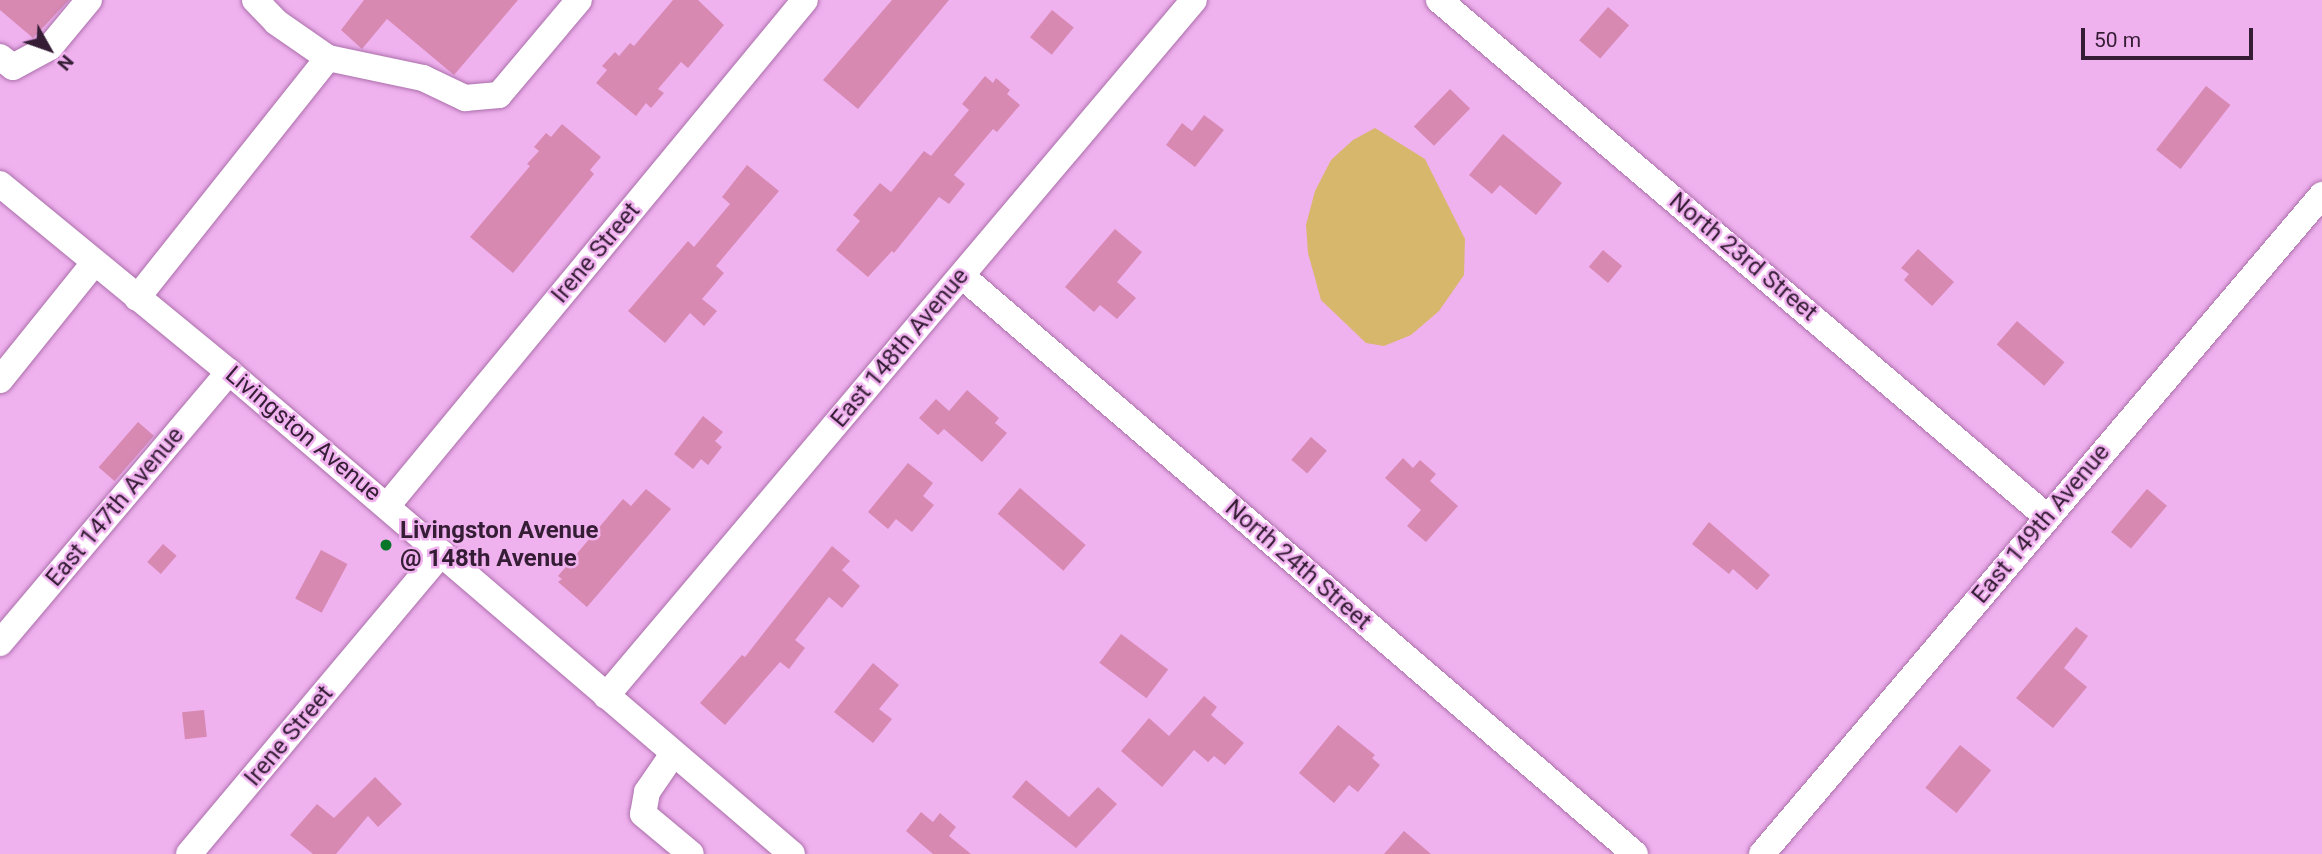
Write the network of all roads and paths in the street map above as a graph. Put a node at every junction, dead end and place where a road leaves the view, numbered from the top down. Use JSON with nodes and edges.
{"nodes":[{"id":1,"x":89,"y":0,"type":"edge"},
{"id":2,"x":255,"y":0,"type":"edge"},
{"id":3,"x":579,"y":0,"type":"edge"},
{"id":4,"x":805,"y":0,"type":"edge"},
{"id":5,"x":1194,"y":0,"type":"edge"},
{"id":6,"x":1439,"y":0,"type":"edge"},
{"id":7,"x":0,"y":57,"type":"edge"},
{"id":8,"x":328,"y":58,"type":"junction"},
{"id":9,"x":0,"y":184,"type":"edge"},
{"id":10,"x":2322,"y":195,"type":"edge"},
{"id":11,"x":94,"y":263,"type":"junction"},
{"id":12,"x":961,"y":276,"type":"junction"},
{"id":13,"x":137,"y":298,"type":"junction"},
{"id":14,"x":229,"y":372,"type":"junction"},
{"id":15,"x":0,"y":380,"type":"edge"},
{"id":16,"x":387,"y":506,"type":"junction"},
{"id":17,"x":2046,"y":516,"type":"junction"},
{"id":18,"x":442,"y":553,"type":"junction"},
{"id":19,"x":0,"y":643,"type":"edge"},
{"id":20,"x":606,"y":696,"type":"junction"},
{"id":21,"x":673,"y":754,"type":"junction"},
{"id":22,"x":190,"y":854,"type":"edge"},
{"id":23,"x":691,"y":854,"type":"edge"},
{"id":24,"x":792,"y":854,"type":"edge"},
{"id":25,"x":1634,"y":854,"type":"edge"},
{"id":26,"x":1762,"y":854,"type":"edge"}],
"edges":[{"from":1,"to":7,"type":"street"},
{"from":2,"to":8,"type":"street"},
{"from":3,"to":8,"type":"street"},
{"from":4,"to":16,"type":"street","name":"Irene Street"},
{"from":5,"to":12,"type":"street","name":"East 148th Avenue"},
{"from":6,"to":17,"type":"street","name":"North 23rd Street"},
{"from":8,"to":13,"type":"street"},
{"from":9,"to":11,"type":"street","name":"Livingston Avenue"},
{"from":10,"to":17,"type":"street","name":"East 149th Avenue"},
{"from":11,"to":13,"type":"street","name":"Livingston Avenue"},
{"from":11,"to":15,"type":"street"},
{"from":12,"to":20,"type":"street","name":"East 148th Avenue"},
{"from":12,"to":25,"type":"street","name":"North 24th Street"},
{"from":13,"to":14,"type":"street","name":"Livingston Avenue"},
{"from":14,"to":16,"type":"street","name":"Livingston Avenue"},
{"from":14,"to":19,"type":"street","name":"East 147th Avenue"},
{"from":16,"to":18,"type":"street","name":"Livingston Avenue"},
{"from":17,"to":26,"type":"street","name":"East 149th Avenue"},
{"from":18,"to":20,"type":"street","name":"Livingston Avenue"},
{"from":18,"to":22,"type":"street","name":"Irene Street"},
{"from":20,"to":21,"type":"street","name":"Livingston Avenue"},
{"from":21,"to":23,"type":"street"},
{"from":21,"to":24,"type":"street","name":"Livingston Avenue"}]}
